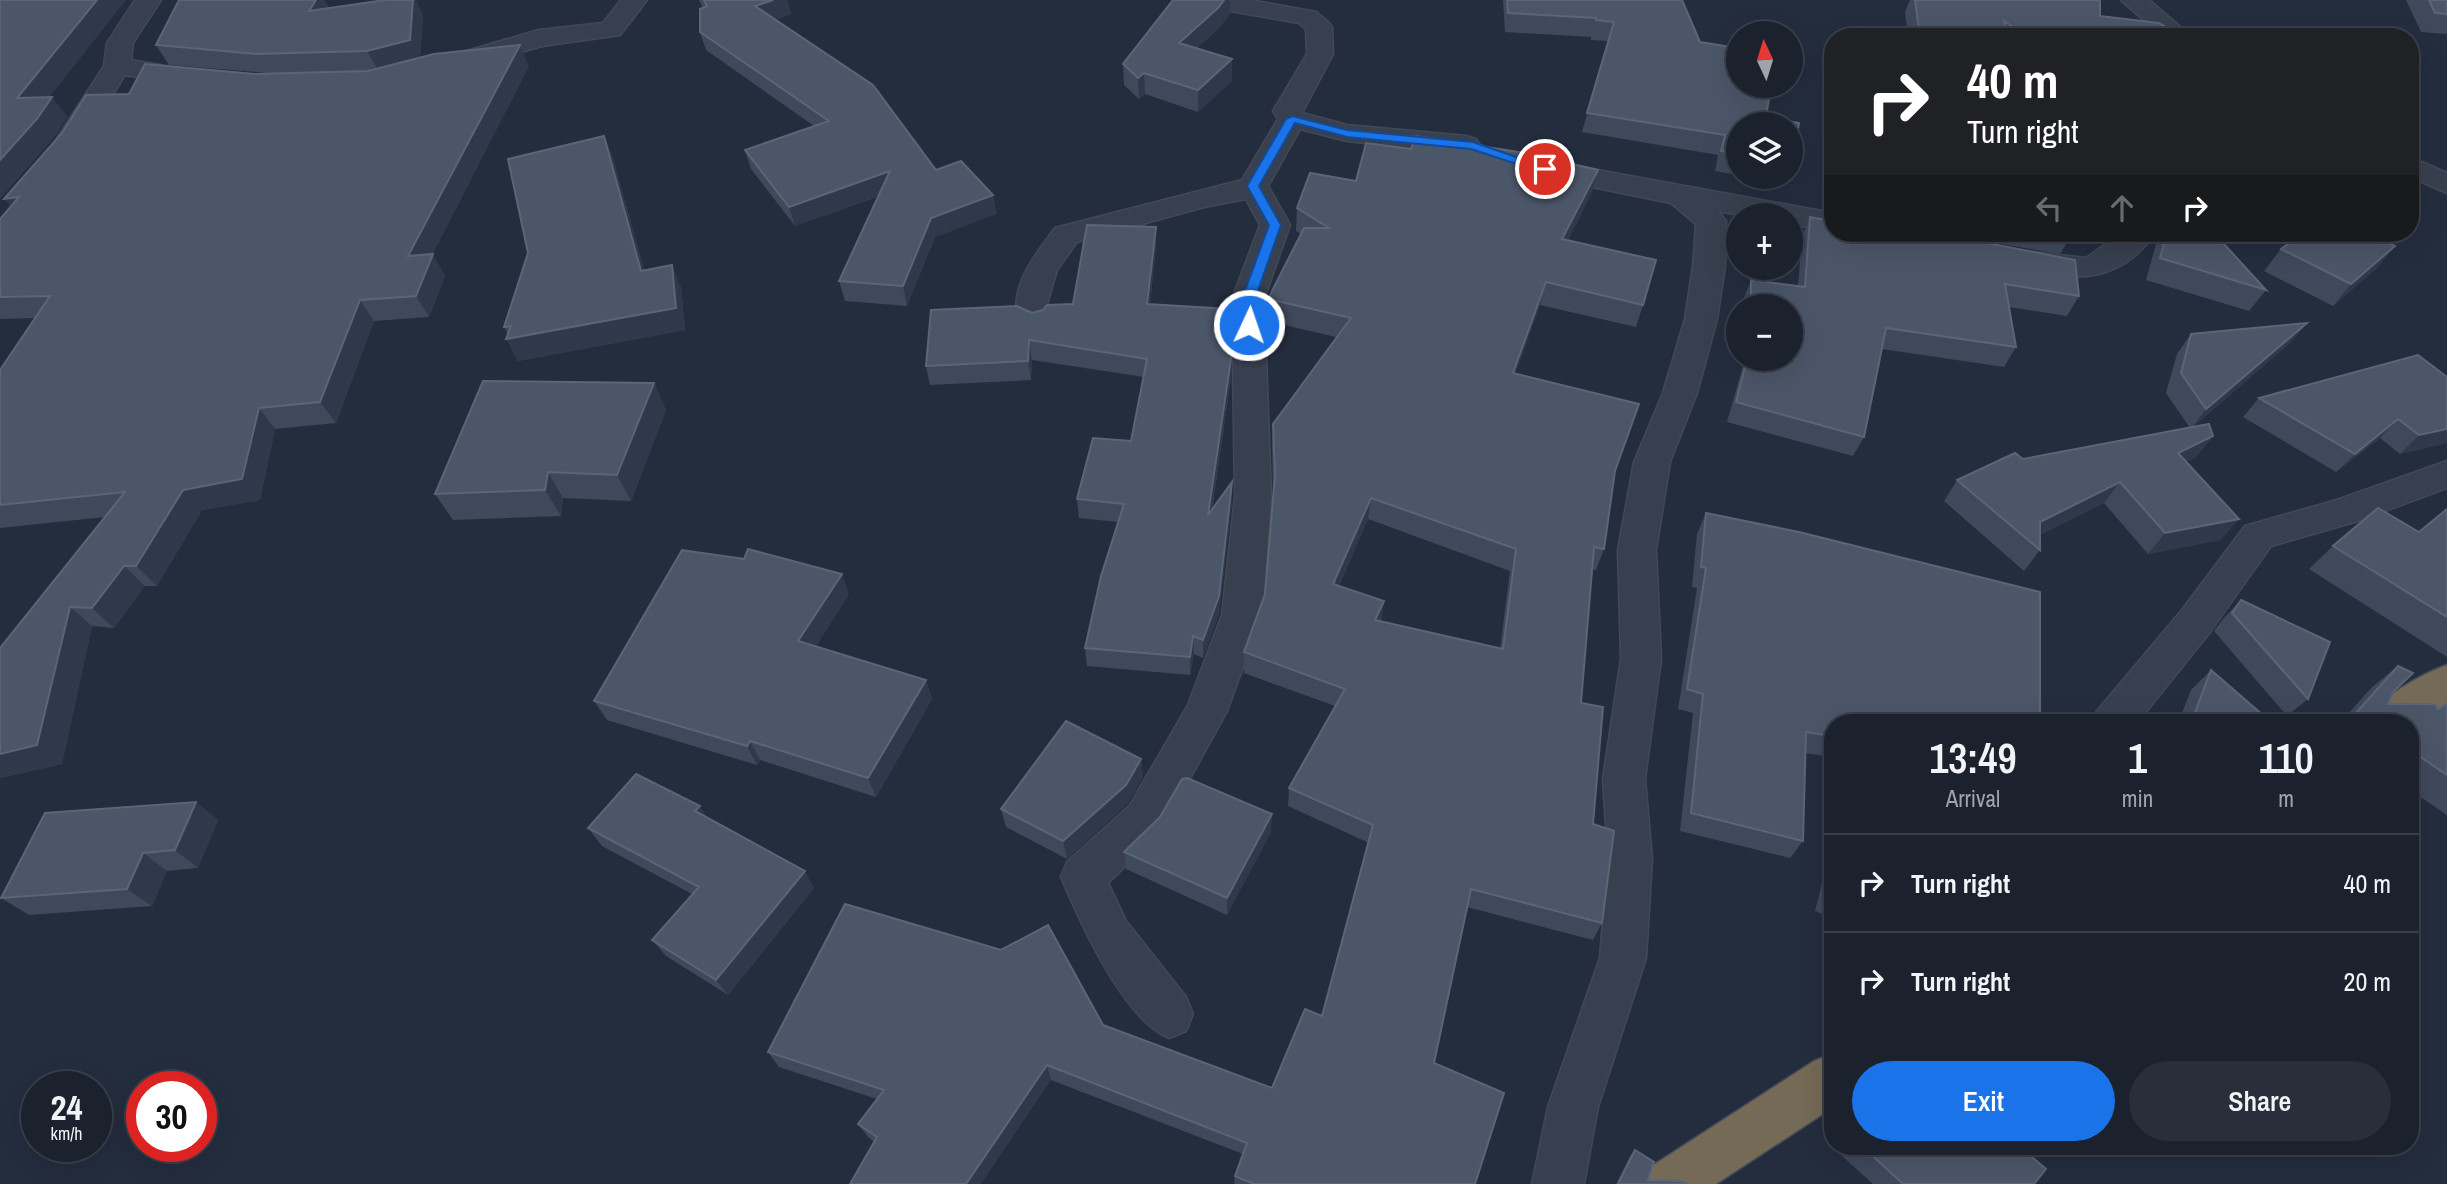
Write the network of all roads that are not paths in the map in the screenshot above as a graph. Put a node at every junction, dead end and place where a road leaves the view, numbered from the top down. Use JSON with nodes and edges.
{"nodes":[{"id":1,"x":148,"y":0,"type":"edge"},
{"id":2,"x":634,"y":0,"type":"edge"},
{"id":3,"x":1204,"y":0,"type":"edge"},
{"id":4,"x":2134,"y":0,"type":"edge"},
{"id":5,"x":2168,"y":28,"type":"edge"},
{"id":6,"x":117,"y":66,"type":"junction"},
{"id":7,"x":440,"y":66,"type":"edge"},
{"id":8,"x":219,"y":81,"type":"edge"},
{"id":9,"x":1292,"y":119,"type":"junction"},
{"id":10,"x":50,"y":165,"type":"edge"},
{"id":11,"x":2419,"y":170,"type":"edge"},
{"id":12,"x":2447,"y":184,"type":"edge"},
{"id":13,"x":1253,"y":186,"type":"junction"},
{"id":14,"x":1681,"y":197,"type":"junction"},
{"id":15,"x":1824,"y":221,"type":"edge"},
{"id":16,"x":2130,"y":242,"type":"edge"},
{"id":17,"x":2001,"y":256,"type":"edge"},
{"id":18,"x":1034,"y":319,"type":"edge"},
{"id":19,"x":2447,"y":474,"type":"edge"},
{"id":20,"x":2447,"y":682,"type":"edge"},
{"id":21,"x":2119,"y":714,"type":"edge"},
{"id":22,"x":2398,"y":714,"type":"edge"},
{"id":23,"x":1169,"y":1014,"type":"dead end"},
{"id":24,"x":1824,"y":1084,"type":"edge"},
{"id":25,"x":1558,"y":1184,"type":"edge"},
{"id":26,"x":1670,"y":1184,"type":"edge"}],
"edges":[{"from":1,"to":6,"type":"street"},
{"from":2,"to":7,"type":"street"},
{"from":3,"to":9,"type":"street"},
{"from":4,"to":5,"type":"street"},
{"from":6,"to":8,"type":"street"},
{"from":6,"to":10,"type":"street"},
{"from":9,"to":13,"type":"street"},
{"from":9,"to":14,"type":"street"},
{"from":11,"to":12,"type":"street"},
{"from":13,"to":18,"type":"street"},
{"from":13,"to":23,"type":"street"},
{"from":14,"to":15,"type":"street"},
{"from":14,"to":25,"type":"street"},
{"from":16,"to":17,"type":"street"},
{"from":19,"to":21,"type":"street"},
{"from":20,"to":22,"type":"highway"},
{"from":24,"to":26,"type":"highway"}]}
